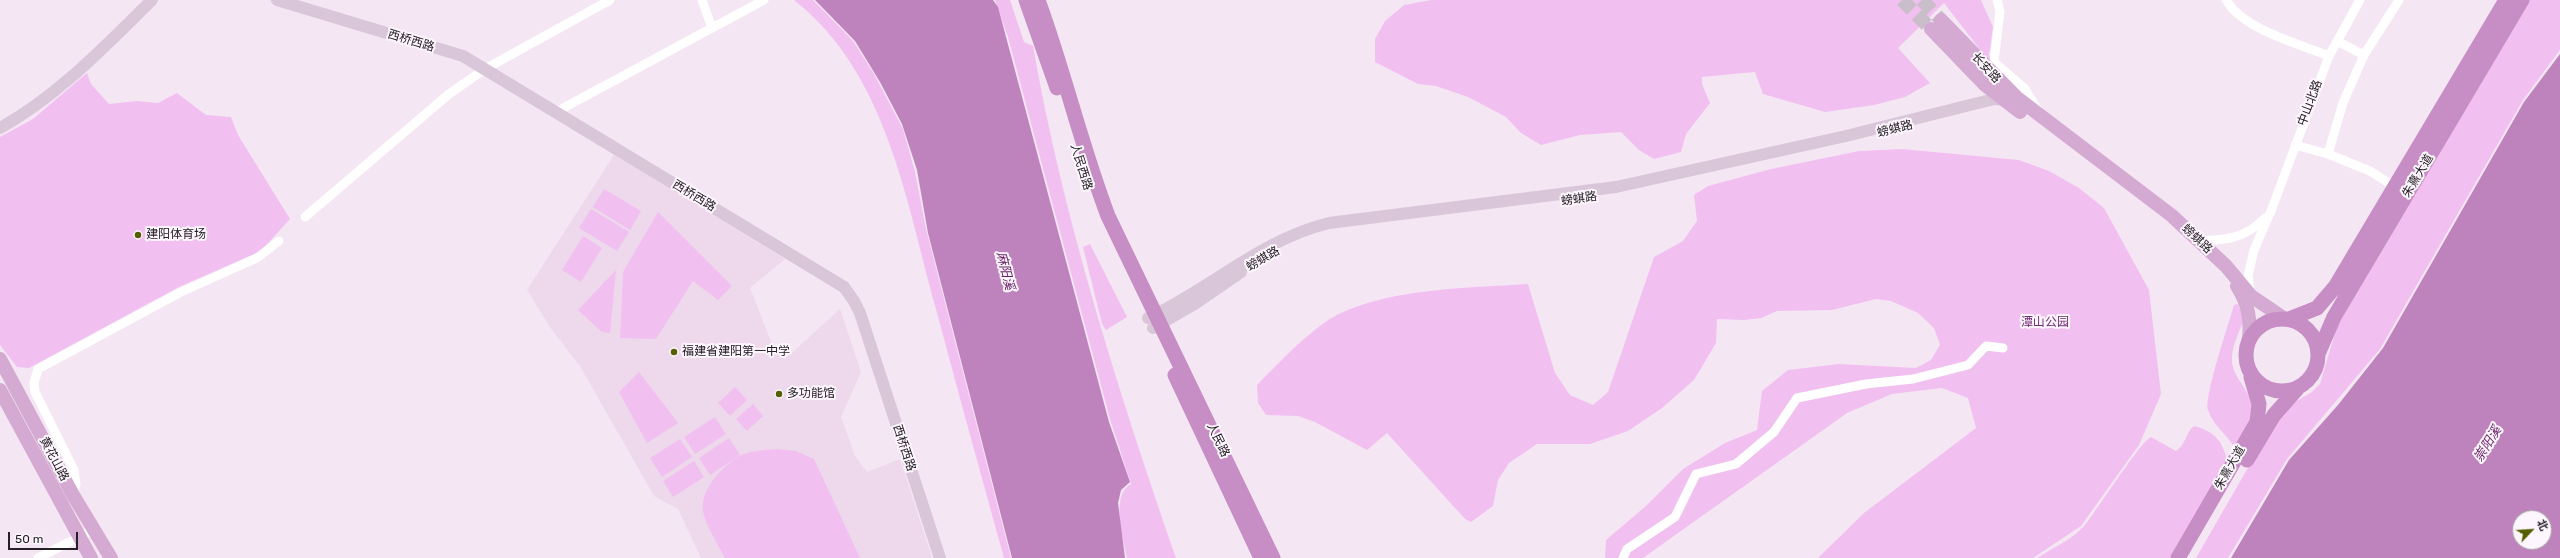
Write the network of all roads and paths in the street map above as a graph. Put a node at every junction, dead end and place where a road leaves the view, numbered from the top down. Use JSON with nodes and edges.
{"nodes":[{"id":1,"x":152,"y":0,"type":"edge"},
{"id":2,"x":277,"y":0,"type":"edge"},
{"id":3,"x":610,"y":0,"type":"edge"},
{"id":4,"x":702,"y":0,"type":"edge"},
{"id":5,"x":764,"y":0,"type":"edge"},
{"id":6,"x":1026,"y":0,"type":"edge"},
{"id":7,"x":1038,"y":0,"type":"edge"},
{"id":8,"x":1997,"y":0,"type":"edge"},
{"id":9,"x":2226,"y":0,"type":"edge"},
{"id":10,"x":2360,"y":0,"type":"edge"},
{"id":11,"x":2399,"y":0,"type":"edge"},
{"id":12,"x":2506,"y":0,"type":"edge"},
{"id":13,"x":2522,"y":0,"type":"edge"},
{"id":14,"x":1936,"y":25,"type":"tunnel mouth"},
{"id":15,"x":712,"y":28,"type":"junction"},
{"id":16,"x":2337,"y":41,"type":"junction"},
{"id":17,"x":2364,"y":55,"type":"junction"},
{"id":18,"x":2329,"y":56,"type":"junction"},
{"id":19,"x":484,"y":69,"type":"junction"},
{"id":20,"x":1979,"y":70,"type":"junction"},
{"id":21,"x":1978,"y":101,"type":"junction"},
{"id":22,"x":556,"y":112,"type":"junction"},
{"id":23,"x":2033,"y":115,"type":"junction"},
{"id":24,"x":0,"y":128,"type":"edge"},
{"id":25,"x":2295,"y":145,"type":"junction"},
{"id":26,"x":2328,"y":154,"type":"junction"},
{"id":27,"x":2395,"y":186,"type":"junction"},
{"id":28,"x":2271,"y":211,"type":"junction"},
{"id":29,"x":305,"y":217,"type":"dead end"},
{"id":30,"x":2198,"y":240,"type":"junction"},
{"id":31,"x":279,"y":241,"type":"dead end"},
{"id":32,"x":2224,"y":268,"type":"junction"},
{"id":33,"x":2251,"y":296,"type":"junction"},
{"id":34,"x":2287,"y":319,"type":"junction"},
{"id":35,"x":1154,"y":321,"type":"junction"},
{"id":36,"x":2249,"y":339,"type":"junction"},
{"id":37,"x":2004,"y":348,"type":"dead end"},
{"id":38,"x":2318,"y":354,"type":"junction"},
{"id":39,"x":0,"y":359,"type":"edge"},
{"id":40,"x":2250,"y":374,"type":"junction"},
{"id":41,"x":2297,"y":389,"type":"junction"},
{"id":42,"x":0,"y":390,"type":"edge"},
{"id":43,"x":73,"y":495,"type":"junction"},
{"id":44,"x":93,"y":530,"type":"junction"},
{"id":45,"x":79,"y":537,"type":"junction"},
{"id":46,"x":38,"y":558,"type":"edge"},
{"id":47,"x":91,"y":558,"type":"edge"},
{"id":48,"x":111,"y":558,"type":"edge"},
{"id":49,"x":940,"y":558,"type":"edge"},
{"id":50,"x":1261,"y":558,"type":"edge"},
{"id":51,"x":1273,"y":558,"type":"edge"},
{"id":52,"x":1623,"y":558,"type":"edge"},
{"id":53,"x":2178,"y":558,"type":"edge"},
{"id":54,"x":2190,"y":558,"type":"edge"}],
"edges":[{"from":1,"to":24,"type":"main road"},
{"from":2,"to":19,"type":"main road","name":"西桥西路"},
{"from":3,"to":19,"type":"street"},
{"from":4,"to":15,"type":"street"},
{"from":5,"to":15,"type":"street"},
{"from":6,"to":35,"type":"highway","name":"人民西路"},
{"from":7,"to":35,"type":"highway","name":"人民西路"},
{"from":8,"to":23,"type":"street"},
{"from":9,"to":18,"type":"street"},
{"from":10,"to":16,"type":"street","name":"中山北路"},
{"from":11,"to":17,"type":"street"},
{"from":12,"to":27,"type":"highway","name":"朱熹大道"},
{"from":13,"to":38,"type":"highway","name":"朱熹大道"},
{"from":14,"to":20,"type":"main road","name":"长安路"},
{"from":15,"to":22,"type":"street"},
{"from":16,"to":17,"type":"street"},
{"from":16,"to":18,"type":"street","name":"中山北路"},
{"from":17,"to":26,"type":"street"},
{"from":18,"to":25,"type":"street","name":"中山北路"},
{"from":19,"to":22,"type":"main road","name":"西桥西路"},
{"from":19,"to":29,"type":"street"},
{"from":20,"to":21,"type":"main road","name":"长安路"},
{"from":20,"to":21,"type":"main road"},
{"from":20,"to":23,"type":"main road","name":"长安路"},
{"from":21,"to":23,"type":"main road","name":"螃蜞路"},
{"from":21,"to":23,"type":"main road","name":"长安路"},
{"from":21,"to":35,"type":"main road","name":"螃蜞路"},
{"from":22,"to":49,"type":"main road","name":"西桥西路"},
{"from":23,"to":30,"type":"main road","name":"螃蜞路"},
{"from":23,"to":32,"type":"main road"},
{"from":25,"to":26,"type":"street"},
{"from":25,"to":28,"type":"street","name":"中山北路"},
{"from":26,"to":27,"type":"street"},
{"from":27,"to":34,"type":"highway","name":"朱熹大道"},
{"from":28,"to":30,"type":"street"},
{"from":28,"to":33,"type":"street","name":"中山北路"},
{"from":30,"to":32,"type":"main road","name":"螃蜞路"},
{"from":31,"to":43,"type":"street"},
{"from":32,"to":33,"type":"main road"},
{"from":32,"to":36,"type":"main road"},
{"from":33,"to":34,"type":"main road"},
{"from":34,"to":36,"type":"highway"},
{"from":34,"to":38,"type":"highway"},
{"from":35,"to":50,"type":"highway","name":"人民路"},
{"from":35,"to":51,"type":"highway","name":"人民路"},
{"from":36,"to":40,"type":"highway"},
{"from":37,"to":52,"type":"street"},
{"from":38,"to":41,"type":"highway"},
{"from":39,"to":43,"type":"main road","name":"黄花山路"},
{"from":40,"to":41,"type":"highway"},
{"from":40,"to":53,"type":"highway","name":"朱熹大道"},
{"from":41,"to":54,"type":"highway","name":"朱熹大道"},
{"from":42,"to":45,"type":"main road","name":"黄花山路"},
{"from":43,"to":44,"type":"main road","name":"黄花山路"},
{"from":44,"to":45,"type":"street"},
{"from":44,"to":48,"type":"main road","name":"黄花山路"},
{"from":45,"to":46,"type":"street"},
{"from":45,"to":47,"type":"main road","name":"黄花山路"}]}
